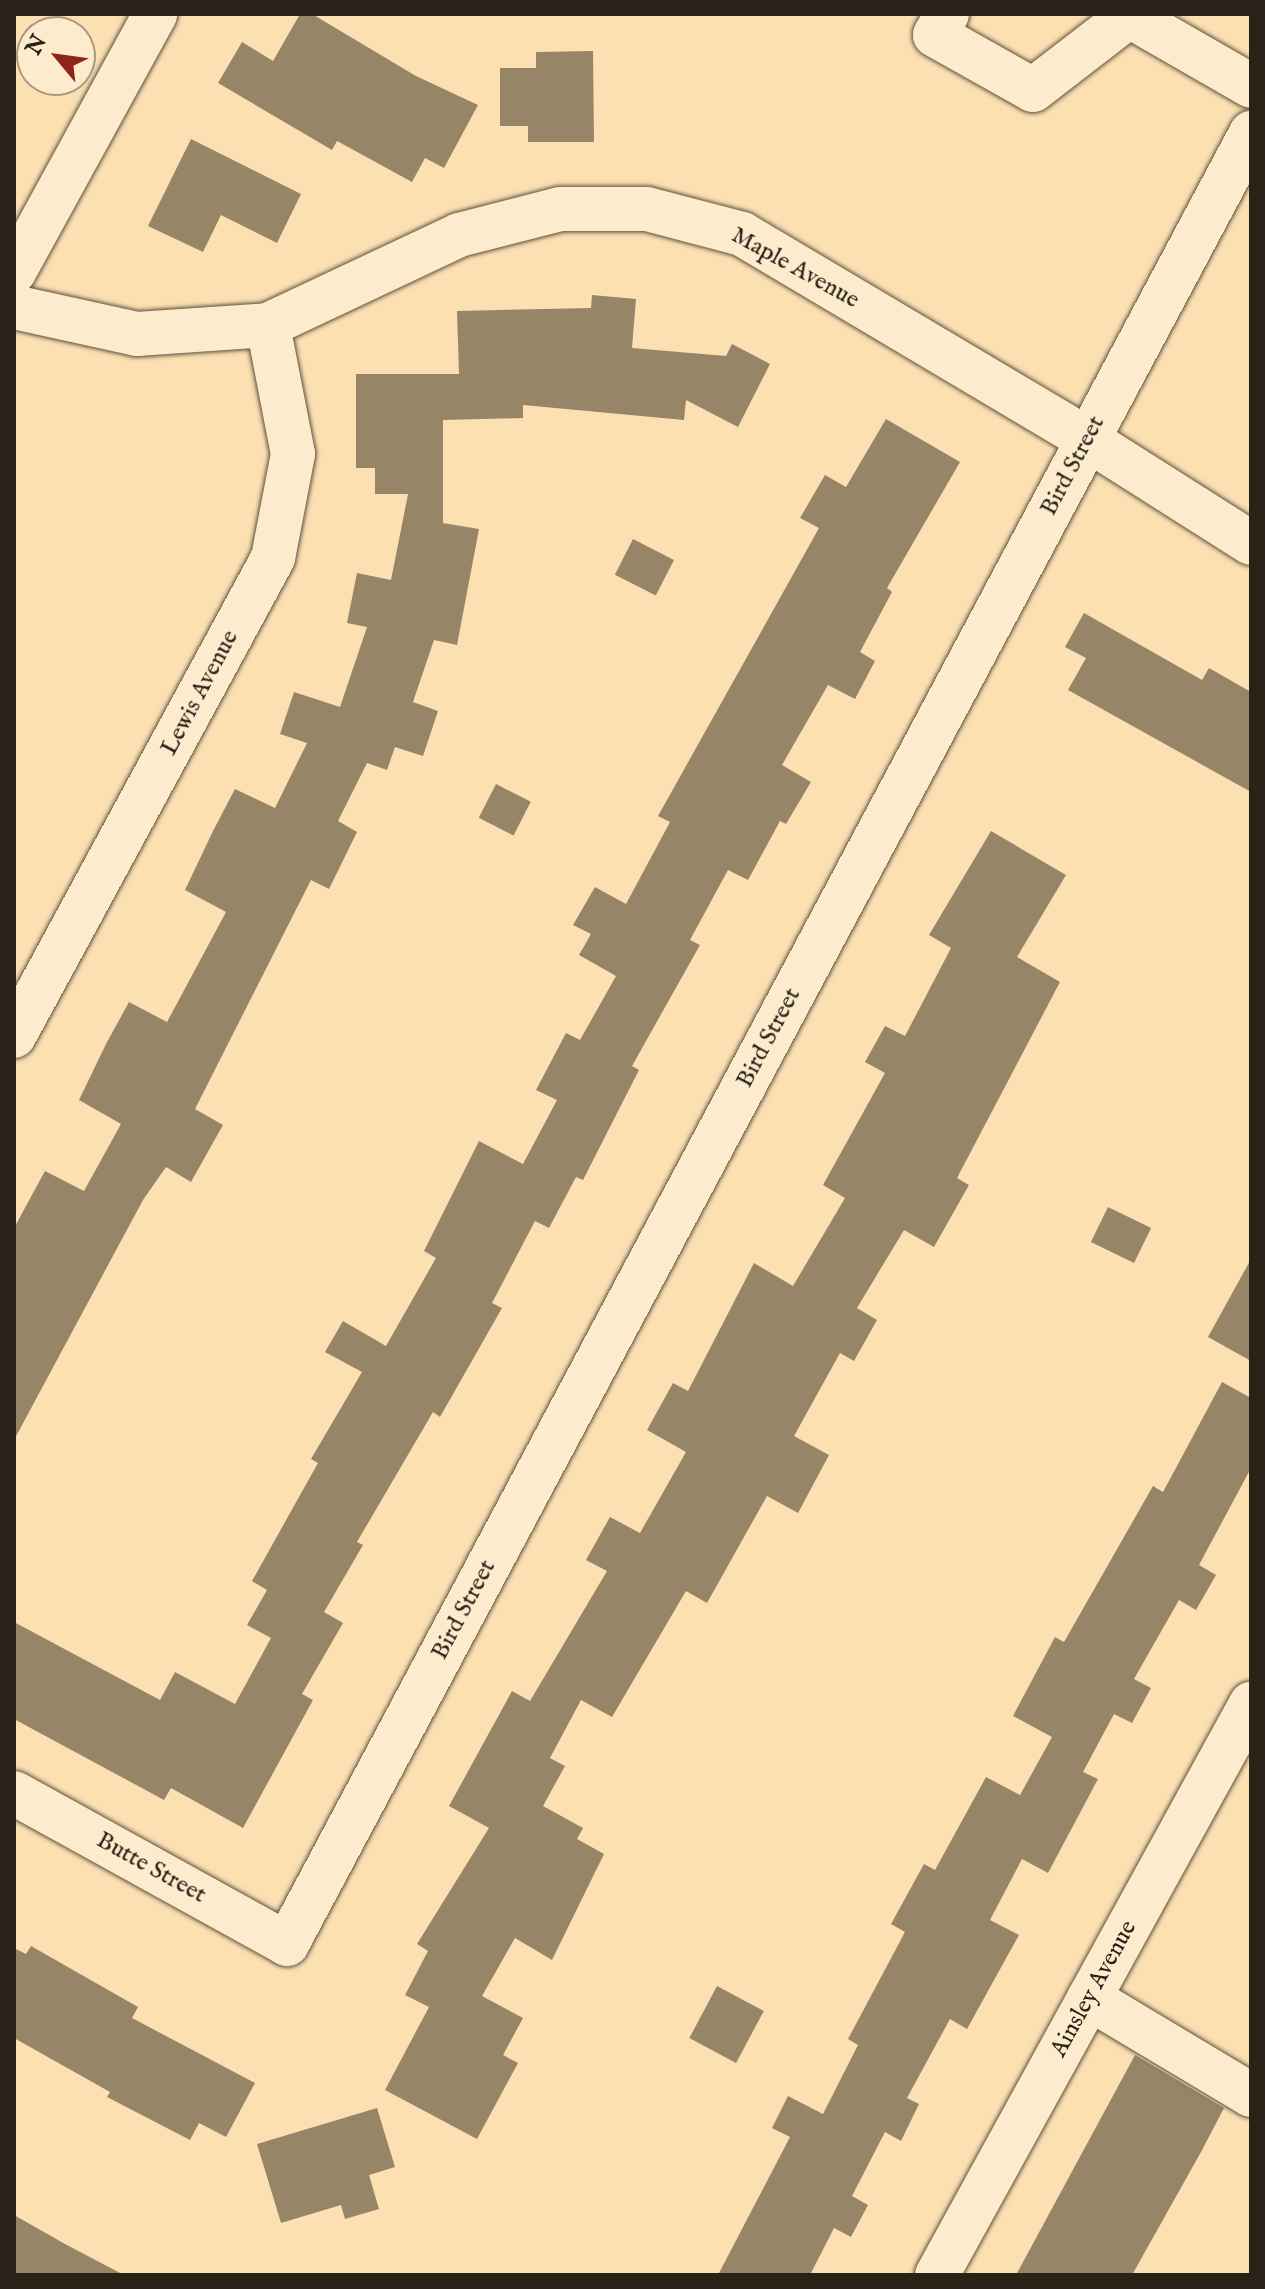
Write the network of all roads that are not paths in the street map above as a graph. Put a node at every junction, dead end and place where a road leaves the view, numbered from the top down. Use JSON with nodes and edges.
{"nodes":[{"id":1,"x":155,"y":14,"type":"edge"},
{"id":2,"x":947,"y":14,"type":"edge"},
{"id":3,"x":1127,"y":15,"type":"edge"},
{"id":4,"x":1251,"y":86,"type":"edge"},
{"id":5,"x":1251,"y":133,"type":"edge"},
{"id":6,"x":14,"y":272,"type":"edge"},
{"id":7,"x":14,"y":307,"type":"edge"},
{"id":8,"x":268,"y":325,"type":"junction"},
{"id":9,"x":1087,"y":439,"type":"junction"},
{"id":10,"x":1251,"y":543,"type":"edge"},
{"id":11,"x":14,"y":1036,"type":"edge"},
{"id":12,"x":1251,"y":1704,"type":"edge"},
{"id":13,"x":14,"y":1793,"type":"edge"},
{"id":14,"x":287,"y":1944,"type":"joint"},
{"id":15,"x":1089,"y":1998,"type":"junction"},
{"id":16,"x":1251,"y":2095,"type":"edge"},
{"id":17,"x":937,"y":2275,"type":"edge"}],
"edges":[{"from":1,"to":6,"type":"street"},
{"from":2,"to":3,"type":"street"},
{"from":3,"to":4,"type":"street"},
{"from":5,"to":9,"type":"street","name":"Bird Street"},
{"from":7,"to":8,"type":"street","name":"Maple Avenue"},
{"from":8,"to":9,"type":"street","name":"Maple Avenue"},
{"from":8,"to":11,"type":"street","name":"Lewis Avenue"},
{"from":9,"to":10,"type":"street","name":"Maple Avenue"},
{"from":9,"to":14,"type":"street","name":"Bird Street"},
{"from":12,"to":15,"type":"street","name":"Ainsley Avenue"},
{"from":13,"to":14,"type":"street","name":"Butte Street"},
{"from":15,"to":16,"type":"street"},
{"from":15,"to":17,"type":"street","name":"Ainsley Avenue"}]}
